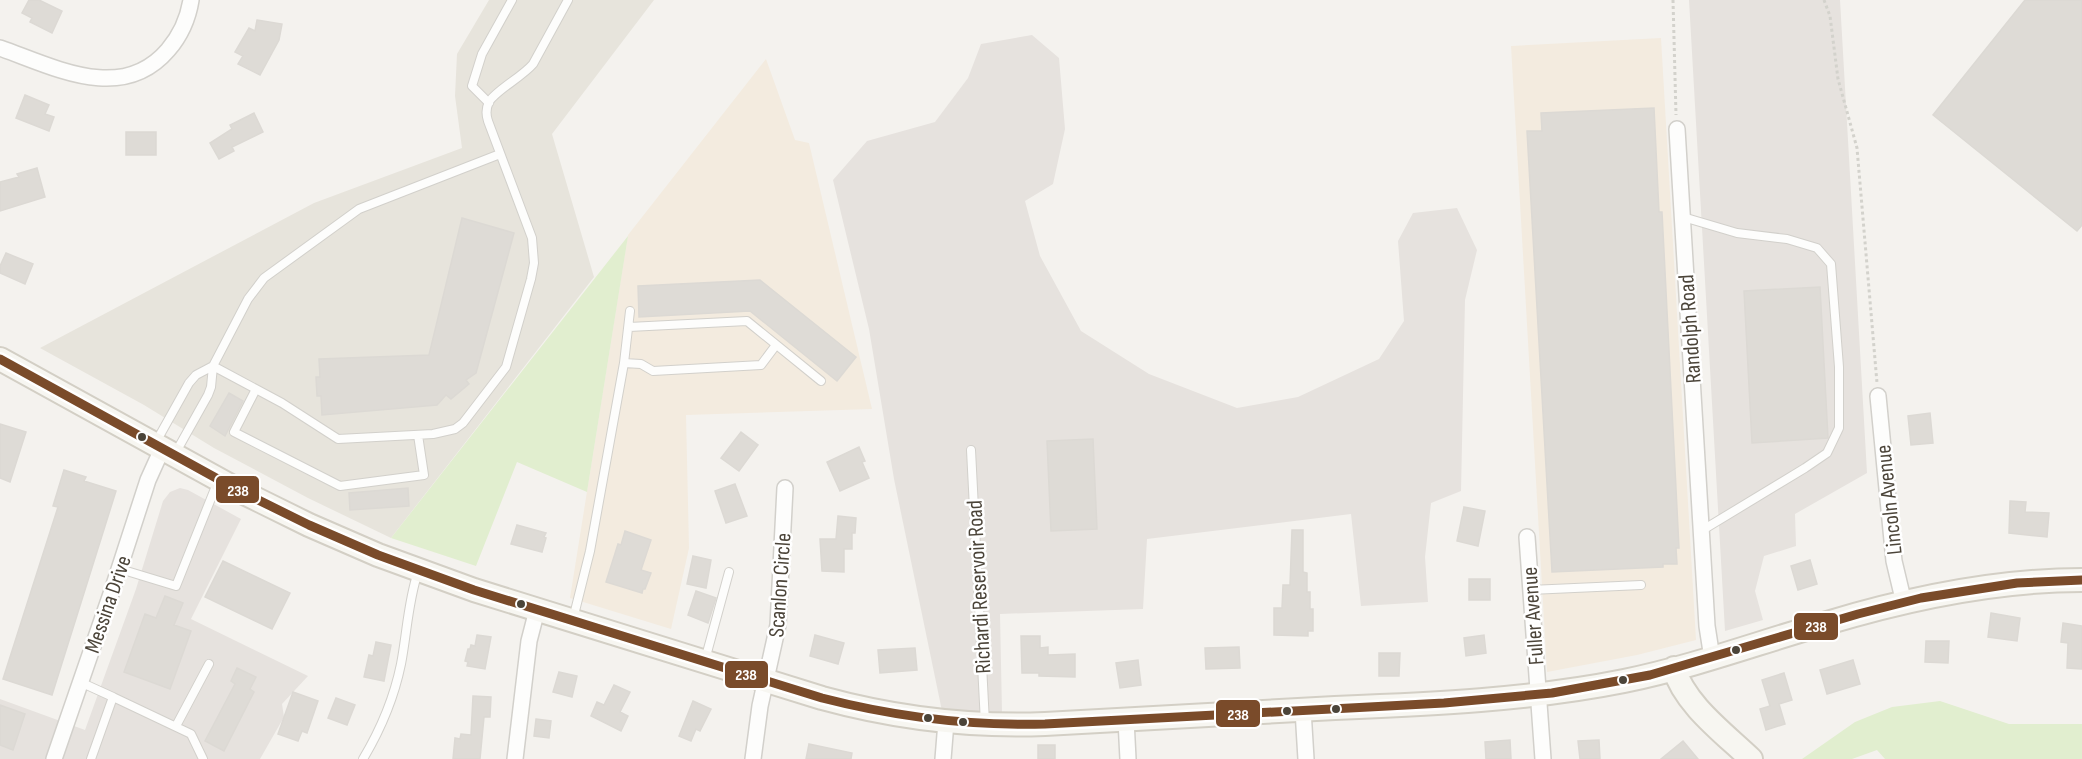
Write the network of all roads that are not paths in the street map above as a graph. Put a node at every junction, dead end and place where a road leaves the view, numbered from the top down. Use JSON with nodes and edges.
{"nodes":[{"id":1,"x":191,"y":0,"type":"edge"},
{"id":2,"x":512,"y":0,"type":"edge"},
{"id":3,"x":568,"y":0,"type":"edge"},
{"id":4,"x":0,"y":48,"type":"edge"},
{"id":5,"x":489,"y":103,"type":"junction"},
{"id":6,"x":1677,"y":129,"type":"road end"},
{"id":7,"x":501,"y":154,"type":"junction"},
{"id":8,"x":1682,"y":217,"type":"junction"},
{"id":9,"x":630,"y":311,"type":"dead end"},
{"id":10,"x":628,"y":327,"type":"junction"},
{"id":11,"x":776,"y":345,"type":"junction"},
{"id":12,"x":0,"y":359,"type":"edge"},
{"id":13,"x":624,"y":363,"type":"junction"},
{"id":14,"x":213,"y":366,"type":"junction"},
{"id":15,"x":821,"y":381,"type":"dead end"},
{"id":16,"x":255,"y":389,"type":"junction"},
{"id":17,"x":1878,"y":396,"type":"road end"},
{"id":18,"x":418,"y":435,"type":"junction"},
{"id":19,"x":163,"y":450,"type":"junction"},
{"id":20,"x":971,"y":450,"type":"dead end"},
{"id":21,"x":219,"y":480,"type":"junction"},
{"id":22,"x":785,"y":488,"type":"dead end"},
{"id":23,"x":1701,"y":531,"type":"junction"},
{"id":24,"x":1527,"y":537,"type":"dead end"},
{"id":25,"x":120,"y":569,"type":"junction"},
{"id":26,"x":419,"y":571,"type":"junction"},
{"id":27,"x":729,"y":572,"type":"dead end"},
{"id":28,"x":2082,"y":580,"type":"edge"},
{"id":29,"x":1641,"y":585,"type":"dead end"},
{"id":30,"x":1530,"y":590,"type":"junction"},
{"id":31,"x":1904,"y":603,"type":"junction"},
{"id":32,"x":537,"y":610,"type":"junction"},
{"id":33,"x":573,"y":621,"type":"junction"},
{"id":34,"x":1713,"y":658,"type":"junction"},
{"id":35,"x":704,"y":662,"type":"junction"},
{"id":36,"x":209,"y":664,"type":"dead end"},
{"id":37,"x":1674,"y":668,"type":"junction"},
{"id":38,"x":765,"y":681,"type":"junction"},
{"id":39,"x":80,"y":682,"type":"junction"},
{"id":40,"x":1538,"y":695,"type":"junction"},
{"id":41,"x":113,"y":697,"type":"junction"},
{"id":42,"x":1303,"y":710,"type":"junction"},
{"id":43,"x":1126,"y":720,"type":"junction"},
{"id":44,"x":946,"y":722,"type":"junction"},
{"id":45,"x":985,"y":724,"type":"junction"},
{"id":46,"x":176,"y":726,"type":"junction"},
{"id":47,"x":54,"y":759,"type":"edge"},
{"id":48,"x":91,"y":759,"type":"edge"},
{"id":49,"x":202,"y":759,"type":"edge"},
{"id":50,"x":363,"y":759,"type":"edge"},
{"id":51,"x":514,"y":759,"type":"edge"},
{"id":52,"x":753,"y":759,"type":"edge"},
{"id":53,"x":943,"y":759,"type":"edge"},
{"id":54,"x":1128,"y":759,"type":"edge"},
{"id":55,"x":1306,"y":759,"type":"edge"},
{"id":56,"x":1543,"y":759,"type":"edge"},
{"id":57,"x":1751,"y":759,"type":"edge"}],
"edges":[{"from":1,"to":4,"type":"street"},
{"from":2,"to":5,"type":"lane"},
{"from":3,"to":5,"type":"lane"},
{"from":5,"to":7,"type":"lane"},
{"from":6,"to":8,"type":"street","name":"Randolph Road"},
{"from":7,"to":14,"type":"lane"},
{"from":7,"to":18,"type":"lane"},
{"from":8,"to":23,"type":"street","name":"Randolph Road"},
{"from":8,"to":23,"type":"lane"},
{"from":9,"to":10,"type":"lane"},
{"from":10,"to":11,"type":"lane"},
{"from":10,"to":13,"type":"lane"},
{"from":11,"to":13,"type":"lane"},
{"from":11,"to":15,"type":"lane"},
{"from":12,"to":19,"type":"main road"},
{"from":13,"to":33,"type":"lane"},
{"from":14,"to":16,"type":"lane"},
{"from":14,"to":19,"type":"lane"},
{"from":14,"to":19,"type":"lane"},
{"from":16,"to":18,"type":"lane"},
{"from":16,"to":18,"type":"lane"},
{"from":17,"to":31,"type":"street","name":"Lincoln Avenue"},
{"from":19,"to":21,"type":"main road"},
{"from":19,"to":25,"type":"street","name":"Messina Drive"},
{"from":20,"to":45,"type":"lane","name":"Richardi Reservoir Road"},
{"from":21,"to":25,"type":"lane"},
{"from":21,"to":26,"type":"main road"},
{"from":22,"to":38,"type":"street","name":"Scanlon Circle"},
{"from":23,"to":34,"type":"street","name":"Randolph Road"},
{"from":24,"to":30,"type":"street","name":"Fuller Avenue"},
{"from":25,"to":39,"type":"street","name":"Messina Drive"},
{"from":26,"to":32,"type":"main road"},
{"from":26,"to":50,"type":"lane"},
{"from":27,"to":35,"type":"lane"},
{"from":28,"to":31,"type":"main road"},
{"from":29,"to":30,"type":"lane"},
{"from":30,"to":40,"type":"street","name":"Fuller Avenue"},
{"from":31,"to":34,"type":"main road"},
{"from":32,"to":33,"type":"main road"},
{"from":32,"to":51,"type":"street"},
{"from":33,"to":35,"type":"main road"},
{"from":34,"to":37,"type":"main road"},
{"from":35,"to":38,"type":"main road"},
{"from":36,"to":46,"type":"lane"},
{"from":37,"to":40,"type":"main road"},
{"from":37,"to":57,"type":"main road"},
{"from":38,"to":44,"type":"main road"},
{"from":38,"to":52,"type":"street","name":"Scanlon Circle"},
{"from":39,"to":41,"type":"lane"},
{"from":39,"to":47,"type":"street","name":"Messina Drive"},
{"from":40,"to":42,"type":"main road"},
{"from":40,"to":56,"type":"street","name":"Fuller Avenue"},
{"from":41,"to":46,"type":"lane"},
{"from":41,"to":48,"type":"lane"},
{"from":42,"to":43,"type":"main road"},
{"from":42,"to":55,"type":"street"},
{"from":43,"to":45,"type":"main road"},
{"from":43,"to":54,"type":"street"},
{"from":44,"to":45,"type":"main road"},
{"from":44,"to":53,"type":"street"},
{"from":46,"to":49,"type":"lane"}]}
